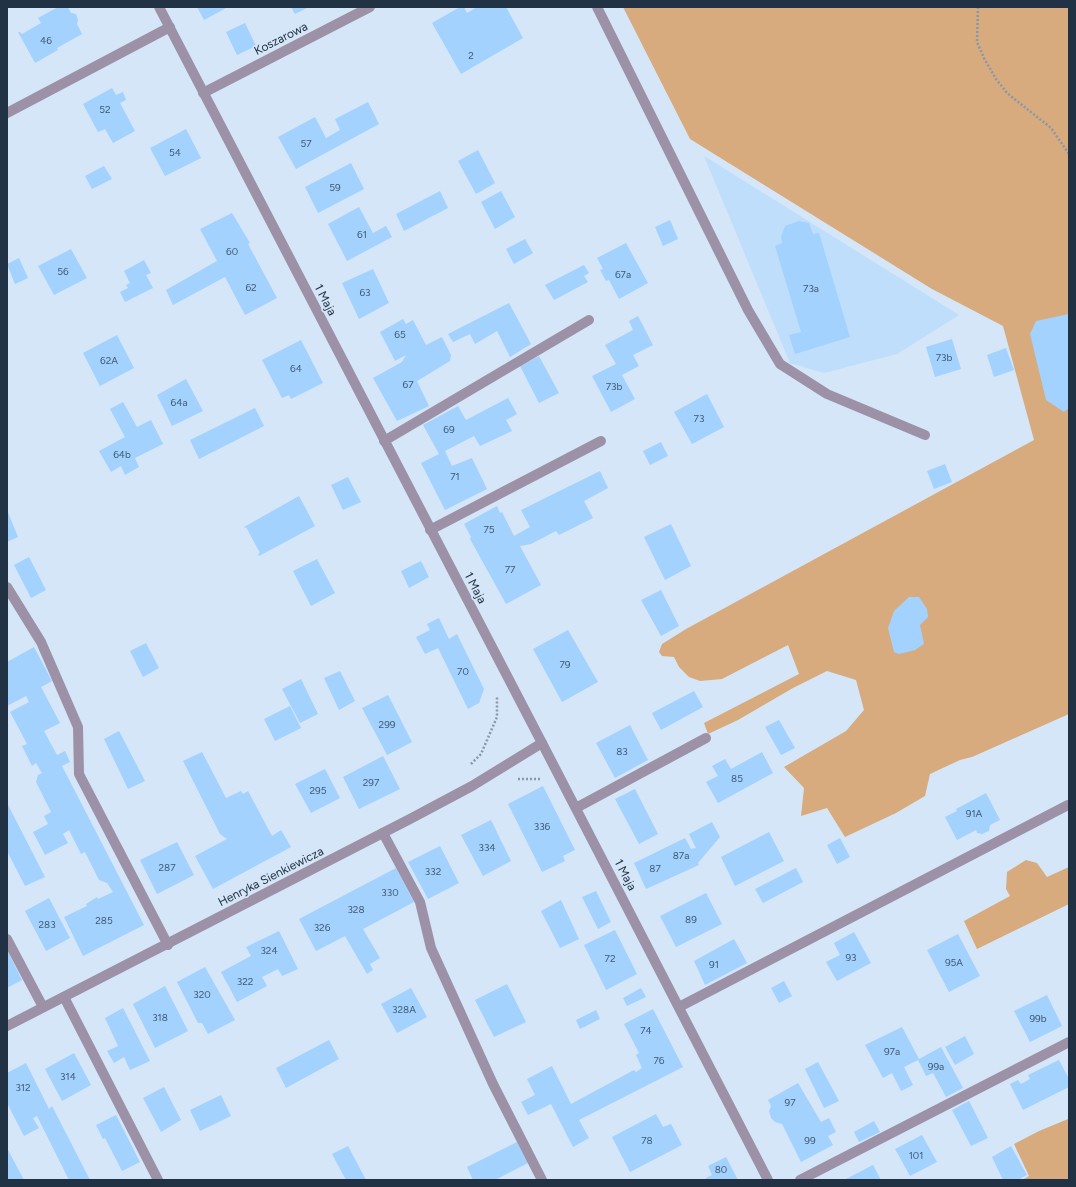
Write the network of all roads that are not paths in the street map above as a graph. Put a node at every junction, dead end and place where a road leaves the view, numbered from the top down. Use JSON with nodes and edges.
{"nodes":[{"id":1,"x":159,"y":7,"type":"edge"},
{"id":2,"x":370,"y":7,"type":"edge"},
{"id":3,"x":597,"y":7,"type":"edge"},
{"id":4,"x":170,"y":27,"type":"junction"},
{"id":5,"x":203,"y":93,"type":"junction"},
{"id":6,"x":7,"y":113,"type":"edge"},
{"id":7,"x":589,"y":320,"type":"dead end"},
{"id":8,"x":924,"y":435,"type":"dead end"},
{"id":9,"x":384,"y":441,"type":"junction"},
{"id":10,"x":601,"y":441,"type":"dead end"},
{"id":11,"x":430,"y":530,"type":"junction"},
{"id":12,"x":7,"y":587,"type":"edge"},
{"id":13,"x":706,"y":738,"type":"dead end"},
{"id":14,"x":542,"y":743,"type":"junction"},
{"id":15,"x":1068,"y":805,"type":"dead end"},
{"id":16,"x":576,"y":808,"type":"junction"},
{"id":17,"x":383,"y":833,"type":"junction"},
{"id":18,"x":7,"y":939,"type":"edge"},
{"id":19,"x":168,"y":945,"type":"junction"},
{"id":20,"x":64,"y":997,"type":"junction"},
{"id":21,"x":679,"y":1007,"type":"junction"},
{"id":22,"x":43,"y":1008,"type":"junction"},
{"id":23,"x":7,"y":1026,"type":"edge"},
{"id":24,"x":1069,"y":1042,"type":"edge"},
{"id":25,"x":158,"y":1180,"type":"edge"},
{"id":26,"x":542,"y":1180,"type":"edge"},
{"id":27,"x":768,"y":1180,"type":"edge"},
{"id":28,"x":800,"y":1180,"type":"edge"}],
"edges":[{"from":1,"to":4,"type":"street","name":"1 Maja"},
{"from":2,"to":5,"type":"street","name":"Koszarowa"},
{"from":3,"to":8,"type":"street"},
{"from":4,"to":5,"type":"street","name":"1 Maja"},
{"from":4,"to":6,"type":"street"},
{"from":5,"to":9,"type":"street","name":"1 Maja"},
{"from":7,"to":9,"type":"street"},
{"from":9,"to":11,"type":"street","name":"1 Maja"},
{"from":10,"to":11,"type":"street"},
{"from":11,"to":14,"type":"street","name":"1 Maja"},
{"from":12,"to":19,"type":"street"},
{"from":13,"to":16,"type":"street"},
{"from":14,"to":16,"type":"street","name":"1 Maja"},
{"from":14,"to":17,"type":"street","name":"Henryka Sienkiewicza"},
{"from":15,"to":21,"type":"street"},
{"from":16,"to":21,"type":"street","name":"1 Maja"},
{"from":17,"to":19,"type":"street","name":"Henryka Sienkiewicza"},
{"from":17,"to":26,"type":"street"},
{"from":18,"to":22,"type":"street"},
{"from":19,"to":20,"type":"street","name":"Henryka Sienkiewicza"},
{"from":20,"to":22,"type":"street","name":"Henryka Sienkiewicza"},
{"from":20,"to":25,"type":"street"},
{"from":21,"to":27,"type":"street","name":"1 Maja"},
{"from":22,"to":23,"type":"street","name":"Henryka Sienkiewicza"},
{"from":24,"to":28,"type":"street"}]}
